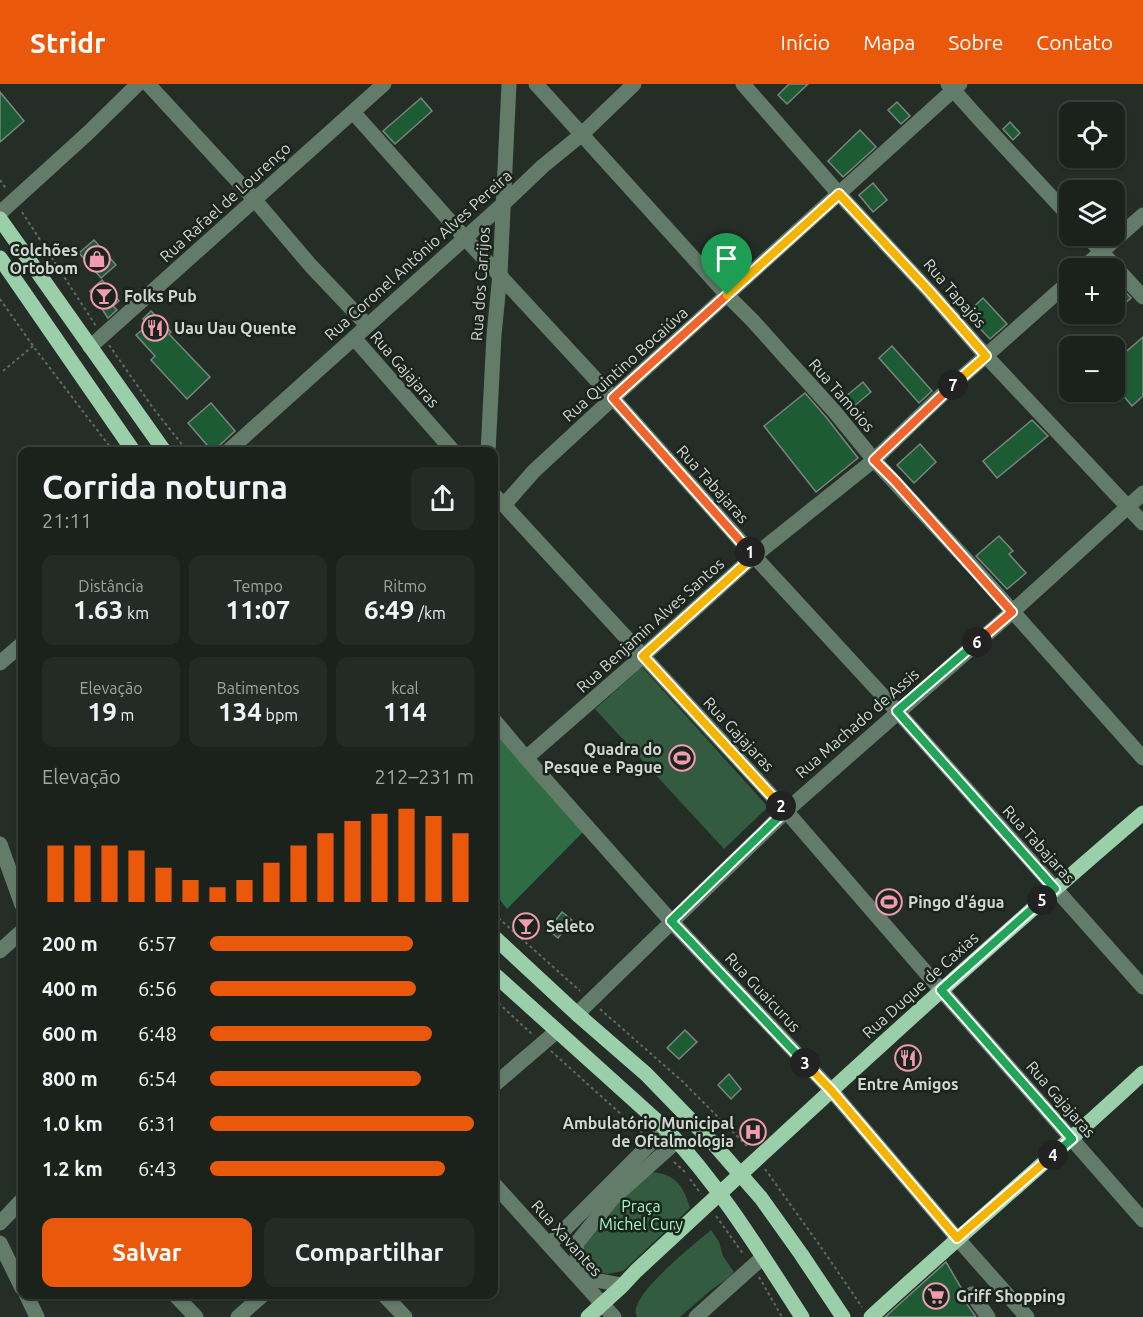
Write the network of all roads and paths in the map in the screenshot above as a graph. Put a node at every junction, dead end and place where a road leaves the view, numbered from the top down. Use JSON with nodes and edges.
{"nodes":[{"id":1,"x":138,"y":84,"type":"edge"},
{"id":2,"x":148,"y":84,"type":"edge"},
{"id":3,"x":384,"y":84,"type":"edge"},
{"id":4,"x":509,"y":84,"type":"edge"},
{"id":5,"x":536,"y":84,"type":"edge"},
{"id":6,"x":634,"y":84,"type":"edge"},
{"id":7,"x":743,"y":84,"type":"edge"},
{"id":8,"x":954,"y":86,"type":"edge"},
{"id":9,"x":353,"y":112,"type":"junction"},
{"id":10,"x":581,"y":135,"type":"junction"},
{"id":11,"x":0,"y":180,"type":"edge"},
{"id":12,"x":839,"y":194,"type":"junction"},
{"id":13,"x":14,"y":200,"type":"junction"},
{"id":14,"x":254,"y":200,"type":"junction"},
{"id":15,"x":503,"y":204,"type":"junction"},
{"id":16,"x":1059,"y":205,"type":"edge"},
{"id":17,"x":0,"y":213,"type":"edge"},
{"id":18,"x":1143,"y":215,"type":"edge"},
{"id":19,"x":0,"y":219,"type":"edge"},
{"id":20,"x":465,"y":238,"type":"junction"},
{"id":21,"x":1096,"y":246,"type":"edge"},
{"id":22,"x":1102,"y":252,"type":"junction"},
{"id":23,"x":0,"y":258,"type":"edge"},
{"id":24,"x":1095,"y":258,"type":"edge"},
{"id":25,"x":500,"y":274,"type":"junction"},
{"id":26,"x":1059,"y":291,"type":"edge"},
{"id":27,"x":727,"y":295,"type":"junction"},
{"id":28,"x":1143,"y":297,"type":"edge"},
{"id":29,"x":0,"y":299,"type":"edge"},
{"id":30,"x":367,"y":325,"type":"junction"},
{"id":31,"x":103,"y":336,"type":"junction"},
{"id":32,"x":354,"y":338,"type":"junction"},
{"id":33,"x":33,"y":345,"type":"junction"},
{"id":34,"x":90,"y":347,"type":"junction"},
{"id":35,"x":986,"y":356,"type":"junction"},
{"id":36,"x":3,"y":371,"type":"dead end"},
{"id":37,"x":613,"y":398,"type":"junction"},
{"id":38,"x":110,"y":447,"type":"edge"},
{"id":39,"x":131,"y":447,"type":"edge"},
{"id":40,"x":161,"y":447,"type":"edge"},
{"id":41,"x":184,"y":447,"type":"edge"},
{"id":42,"x":233,"y":447,"type":"edge"},
{"id":43,"x":450,"y":447,"type":"edge"},
{"id":44,"x":488,"y":447,"type":"edge"},
{"id":45,"x":874,"y":460,"type":"junction"},
{"id":46,"x":1143,"y":493,"type":"edge"},
{"id":47,"x":499,"y":500,"type":"edge"},
{"id":48,"x":1129,"y":507,"type":"junction"},
{"id":49,"x":1143,"y":523,"type":"edge"},
{"id":50,"x":754,"y":556,"type":"junction"},
{"id":51,"x":1012,"y":612,"type":"junction"},
{"id":52,"x":18,"y":647,"type":"edge"},
{"id":53,"x":643,"y":656,"type":"junction"},
{"id":54,"x":0,"y":663,"type":"edge"},
{"id":55,"x":897,"y":711,"type":"junction"},
{"id":56,"x":498,"y":725,"type":"edge"},
{"id":57,"x":526,"y":758,"type":"junction"},
{"id":58,"x":1143,"y":758,"type":"edge"},
{"id":59,"x":786,"y":810,"type":"junction"},
{"id":60,"x":1143,"y":813,"type":"edge"},
{"id":61,"x":0,"y":844,"type":"edge"},
{"id":62,"x":1055,"y":889,"type":"junction"},
{"id":63,"x":18,"y":894,"type":"edge"},
{"id":64,"x":671,"y":921,"type":"junction"},
{"id":65,"x":18,"y":935,"type":"edge"},
{"id":66,"x":498,"y":941,"type":"edge"},
{"id":67,"x":0,"y":951,"type":"edge"},
{"id":68,"x":498,"y":978,"type":"edge"},
{"id":69,"x":1143,"y":987,"type":"edge"},
{"id":70,"x":941,"y":990,"type":"junction"},
{"id":71,"x":577,"y":1014,"type":"junction"},
{"id":72,"x":557,"y":1031,"type":"junction"},
{"id":73,"x":1143,"y":1073,"type":"edge"},
{"id":74,"x":498,"y":1082,"type":"edge"},
{"id":75,"x":831,"y":1090,"type":"junction"},
{"id":76,"x":666,"y":1130,"type":"junction"},
{"id":77,"x":1072,"y":1139,"type":"junction"},
{"id":78,"x":677,"y":1141,"type":"junction"},
{"id":79,"x":498,"y":1188,"type":"edge"},
{"id":80,"x":18,"y":1204,"type":"edge"},
{"id":81,"x":1143,"y":1220,"type":"edge"},
{"id":82,"x":0,"y":1223,"type":"edge"},
{"id":83,"x":0,"y":1243,"type":"edge"},
{"id":84,"x":952,"y":1243,"type":"junction"},
{"id":85,"x":549,"y":1245,"type":"junction"},
{"id":86,"x":763,"y":1257,"type":"junction"},
{"id":87,"x":18,"y":1280,"type":"edge"},
{"id":88,"x":622,"y":1285,"type":"junction"},
{"id":89,"x":972,"y":1294,"type":"dead end"},
{"id":90,"x":28,"y":1299,"type":"edge"},
{"id":91,"x":179,"y":1299,"type":"edge"},
{"id":92,"x":258,"y":1299,"type":"edge"},
{"id":93,"x":388,"y":1299,"type":"edge"},
{"id":94,"x":603,"y":1304,"type":"junction"},
{"id":95,"x":37,"y":1317,"type":"edge"},
{"id":96,"x":196,"y":1317,"type":"edge"},
{"id":97,"x":238,"y":1317,"type":"edge"},
{"id":98,"x":405,"y":1317,"type":"edge"},
{"id":99,"x":588,"y":1317,"type":"edge"},
{"id":100,"x":614,"y":1317,"type":"edge"},
{"id":101,"x":696,"y":1317,"type":"edge"},
{"id":102,"x":802,"y":1317,"type":"edge"},
{"id":103,"x":843,"y":1317,"type":"edge"},
{"id":104,"x":871,"y":1317,"type":"edge"},
{"id":105,"x":988,"y":1317,"type":"edge"},
{"id":106,"x":1027,"y":1317,"type":"edge"}],
"edges":[{"from":1,"to":13,"type":"street"},
{"from":2,"to":14,"type":"street"},
{"from":3,"to":9,"type":"street","name":"Rua Rafael de Lourenço"},
{"from":4,"to":15,"type":"street","name":"Rua dos Carrijos"},
{"from":5,"to":10,"type":"street","name":"Rua Tamoios"},
{"from":6,"to":10,"type":"street","name":"Rua Coronel Antônio Alves Pereira"},
{"from":7,"to":12,"type":"street","name":"Rua Tapajós"},
{"from":8,"to":12,"type":"street","name":"Rua Quintino Bocaiúva"},
{"from":8,"to":16,"type":"street"},
{"from":9,"to":14,"type":"street","name":"Rua Rafael de Lourenço"},
{"from":9,"to":20,"type":"street","name":"Rua Tabajaras"},
{"from":10,"to":15,"type":"street","name":"Rua Coronel Antônio Alves Pereira"},
{"from":10,"to":27,"type":"street","name":"Rua Tamoios"},
{"from":11,"to":13,"type":"path"},
{"from":12,"to":27,"type":"street","name":"Rua Quintino Bocaiúva"},
{"from":12,"to":35,"type":"street","name":"Rua Tapajós"},
{"from":13,"to":17,"type":"street"},
{"from":13,"to":31,"type":"path"},
{"from":14,"to":30,"type":"street"},
{"from":14,"to":31,"type":"street","name":"Rua Rafael de Lourenço"},
{"from":15,"to":20,"type":"street","name":"Rua Coronel Antônio Alves Pereira"},
{"from":15,"to":25,"type":"street","name":"Rua dos Carrijos"},
{"from":18,"to":22,"type":"street"},
{"from":19,"to":34,"type":"main road"},
{"from":20,"to":25,"type":"street","name":"Rua Tabajaras"},
{"from":20,"to":30,"type":"street","name":"Rua Coronel Antônio Alves Pereira"},
{"from":21,"to":22,"type":"street"},
{"from":22,"to":24,"type":"street"},
{"from":22,"to":28,"type":"street"},
{"from":23,"to":39,"type":"main road"},
{"from":25,"to":37,"type":"street","name":"Rua Tabajaras"},
{"from":25,"to":44,"type":"street","name":"Rua dos Carrijos"},
{"from":26,"to":35,"type":"street","name":"Rua Benjamin Alves Santos"},
{"from":27,"to":37,"type":"street","name":"Rua Quintino Bocaiúva"},
{"from":27,"to":45,"type":"street","name":"Rua Tamoios"},
{"from":29,"to":33,"type":"path"},
{"from":30,"to":32,"type":"street","name":"Rua Coronel Antônio Alves Pereira"},
{"from":31,"to":34,"type":"street","name":"Rua Rafael de Lourenço"},
{"from":31,"to":41,"type":"path"},
{"from":32,"to":42,"type":"street","name":"Rua Coronel Antônio Alves Pereira"},
{"from":32,"to":43,"type":"street","name":"Rua Gajajaras"},
{"from":33,"to":36,"type":"path"},
{"from":33,"to":38,"type":"path"},
{"from":34,"to":40,"type":"main road"},
{"from":35,"to":45,"type":"street","name":"Rua Benjamin Alves Santos"},
{"from":35,"to":48,"type":"street","name":"Rua Tapajós"},
{"from":37,"to":47,"type":"street","name":"Rua Quintino Bocaiúva"},
{"from":37,"to":50,"type":"street","name":"Rua Tabajaras"},
{"from":45,"to":50,"type":"street","name":"Rua Benjamin Alves Santos"},
{"from":45,"to":51,"type":"street","name":"Rua Tamoios"},
{"from":46,"to":48,"type":"street","name":"Rua Machado de Assis"},
{"from":47,"to":53,"type":"street","name":"Rua Gajajaras"},
{"from":48,"to":49,"type":"street","name":"Rua Tapajós"},
{"from":48,"to":51,"type":"street","name":"Rua Machado de Assis"},
{"from":50,"to":53,"type":"street","name":"Rua Benjamin Alves Santos"},
{"from":50,"to":55,"type":"street","name":"Rua Tabajaras"},
{"from":51,"to":55,"type":"street","name":"Rua Machado de Assis"},
{"from":51,"to":58,"type":"street","name":"Rua Tamoios"},
{"from":52,"to":54,"type":"street"},
{"from":53,"to":57,"type":"street","name":"Rua Benjamin Alves Santos"},
{"from":53,"to":59,"type":"street","name":"Rua Gajajaras"},
{"from":55,"to":59,"type":"street","name":"Rua Machado de Assis"},
{"from":55,"to":62,"type":"street","name":"Rua Tabajaras"},
{"from":56,"to":57,"type":"street","name":"Rua Guaicurus"},
{"from":57,"to":64,"type":"street","name":"Rua Guaicurus"},
{"from":59,"to":64,"type":"street","name":"Rua Machado de Assis"},
{"from":59,"to":70,"type":"street","name":"Rua Gajajaras"},
{"from":60,"to":62,"type":"main road","name":"Rua Duque de Caxias"},
{"from":61,"to":63,"type":"street"},
{"from":62,"to":69,"type":"street","name":"Rua Tabajaras"},
{"from":62,"to":70,"type":"main road","name":"Rua Duque de Caxias"},
{"from":64,"to":71,"type":"street","name":"Rua Machado de Assis"},
{"from":64,"to":75,"type":"street","name":"Rua Guaicurus"},
{"from":65,"to":67,"type":"street"},
{"from":66,"to":71,"type":"main road"},
{"from":68,"to":72,"type":"main road"},
{"from":70,"to":75,"type":"main road","name":"Rua Duque de Caxias"},
{"from":70,"to":77,"type":"street","name":"Rua Gajajaras"},
{"from":71,"to":103,"type":"main road"},
{"from":72,"to":74,"type":"street"},
{"from":72,"to":76,"type":"main road"},
{"from":73,"to":77,"type":"main road"},
{"from":75,"to":84,"type":"street","name":"Rua Guaicurus"},
{"from":75,"to":88,"type":"main road","name":"Rua Duque de Caxias"},
{"from":76,"to":78,"type":"main road"},
{"from":76,"to":85,"type":"street"},
{"from":77,"to":81,"type":"street","name":"Rua Gajajaras"},
{"from":77,"to":84,"type":"main road"},
{"from":78,"to":86,"type":"main road"},
{"from":78,"to":88,"type":"street"},
{"from":79,"to":85,"type":"street","name":"Rua Xavantes"},
{"from":80,"to":82,"type":"street"},
{"from":83,"to":87,"type":"street"},
{"from":84,"to":104,"type":"main road"},
{"from":84,"to":106,"type":"street","name":"Rua Guaicurus"},
{"from":85,"to":94,"type":"street","name":"Rua Xavantes"},
{"from":86,"to":101,"type":"street"},
{"from":86,"to":102,"type":"main road"},
{"from":88,"to":94,"type":"main road","name":"Rua Duque de Caxias"},
{"from":89,"to":105,"type":"street"},
{"from":90,"to":95,"type":"street"},
{"from":91,"to":96,"type":"street"},
{"from":92,"to":97,"type":"street"},
{"from":93,"to":98,"type":"street"},
{"from":94,"to":99,"type":"main road"},
{"from":94,"to":100,"type":"street","name":"Rua Xavantes"}]}
